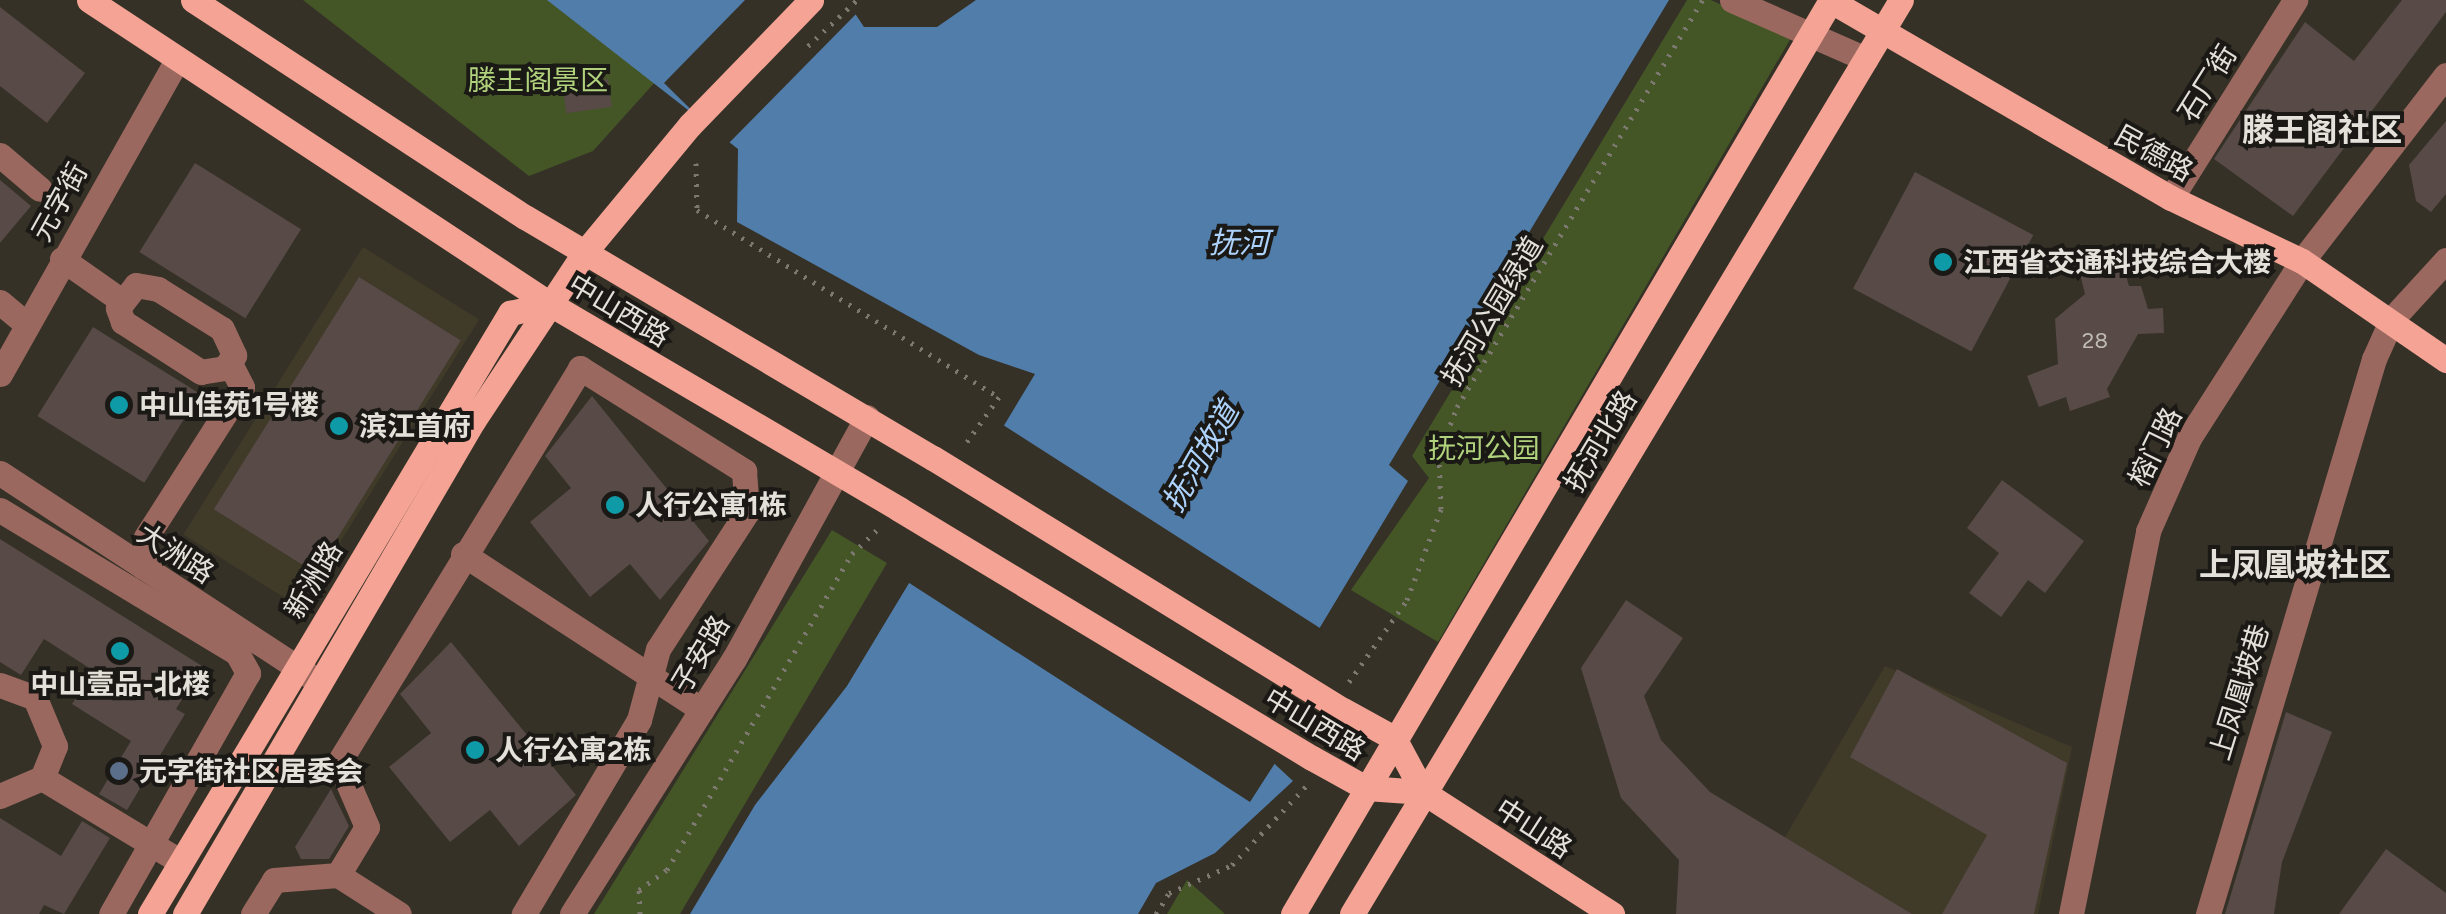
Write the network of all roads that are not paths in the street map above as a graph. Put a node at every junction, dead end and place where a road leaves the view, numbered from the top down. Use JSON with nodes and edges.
{"nodes":[{"id":1,"x":88,"y":0,"type":"edge"},
{"id":2,"x":193,"y":0,"type":"edge"},
{"id":3,"x":811,"y":0,"type":"edge"},
{"id":4,"x":1732,"y":0,"type":"edge"},
{"id":5,"x":1830,"y":0,"type":"edge"},
{"id":6,"x":1901,"y":0,"type":"edge"},
{"id":7,"x":2294,"y":0,"type":"edge"},
{"id":8,"x":1883,"y":31,"type":"junction"},
{"id":9,"x":1811,"y":34,"type":"junction"},
{"id":10,"x":1866,"y":60,"type":"junction"},
{"id":11,"x":176,"y":62,"type":"junction"},
{"id":12,"x":2446,"y":75,"type":"edge"},
{"id":13,"x":0,"y":155,"type":"edge"},
{"id":14,"x":40,"y":189,"type":"dead end"},
{"id":15,"x":2172,"y":198,"type":"junction"},
{"id":16,"x":584,"y":253,"type":"junction"},
{"id":17,"x":62,"y":259,"type":"junction"},
{"id":18,"x":2446,"y":260,"type":"edge"},
{"id":19,"x":2302,"y":261,"type":"junction"},
{"id":20,"x":122,"y":300,"type":"junction"},
{"id":21,"x":0,"y":302,"type":"edge"},
{"id":22,"x":550,"y":304,"type":"junction"},
{"id":23,"x":2392,"y":319,"type":"junction"},
{"id":24,"x":26,"y":325,"type":"junction"},
{"id":25,"x":2446,"y":360,"type":"edge"},
{"id":26,"x":229,"y":362,"type":"junction"},
{"id":27,"x":0,"y":374,"type":"edge"},
{"id":28,"x":866,"y":417,"type":"junction"},
{"id":29,"x":836,"y":471,"type":"junction"},
{"id":30,"x":0,"y":473,"type":"edge"},
{"id":31,"x":0,"y":510,"type":"edge"},
{"id":32,"x":463,"y":554,"type":"junction"},
{"id":33,"x":143,"y":567,"type":"junction"},
{"id":34,"x":296,"y":666,"type":"junction"},
{"id":35,"x":656,"y":681,"type":"junction"},
{"id":36,"x":320,"y":682,"type":"junction"},
{"id":37,"x":0,"y":686,"type":"edge"},
{"id":38,"x":702,"y":710,"type":"junction"},
{"id":39,"x":1394,"y":738,"type":"junction"},
{"id":40,"x":42,"y":778,"type":"junction"},
{"id":41,"x":1366,"y":788,"type":"junction"},
{"id":42,"x":1423,"y":792,"type":"junction"},
{"id":43,"x":0,"y":796,"type":"edge"},
{"id":44,"x":151,"y":843,"type":"junction"},
{"id":45,"x":181,"y":862,"type":"junction"},
{"id":46,"x":338,"y":874,"type":"junction"},
{"id":47,"x":111,"y":914,"type":"edge"},
{"id":48,"x":150,"y":914,"type":"edge"},
{"id":49,"x":185,"y":914,"type":"edge"},
{"id":50,"x":252,"y":914,"type":"edge"},
{"id":51,"x":398,"y":914,"type":"edge"},
{"id":52,"x":524,"y":914,"type":"edge"},
{"id":53,"x":572,"y":914,"type":"edge"},
{"id":54,"x":1292,"y":914,"type":"edge"},
{"id":55,"x":1352,"y":914,"type":"edge"},
{"id":56,"x":1612,"y":914,"type":"edge"},
{"id":57,"x":2071,"y":914,"type":"edge"},
{"id":58,"x":2208,"y":914,"type":"edge"}],
"edges":[{"from":1,"to":11,"type":"main road","name":"中山西路"},
{"from":2,"to":16,"type":"main road","name":"中山西路"},
{"from":3,"to":16,"type":"main road","name":"新洲路"},
{"from":4,"to":9,"type":"street"},
{"from":5,"to":8,"type":"main road","name":"民德路"},
{"from":5,"to":9,"type":"main road","name":"抚河北路"},
{"from":6,"to":8,"type":"main road","name":"抚河北路"},
{"from":7,"to":15,"type":"street","name":"石厂街"},
{"from":8,"to":10,"type":"main road","name":"抚河北路"},
{"from":8,"to":15,"type":"main road","name":"民德路"},
{"from":9,"to":10,"type":"street"},
{"from":9,"to":39,"type":"main road","name":"抚河北路"},
{"from":10,"to":42,"type":"main road","name":"抚河北路"},
{"from":11,"to":17,"type":"street","name":"元字街"},
{"from":11,"to":22,"type":"main road","name":"中山西路"},
{"from":12,"to":19,"type":"street","name":"榕门路"},
{"from":13,"to":14,"type":"street"},
{"from":15,"to":19,"type":"main road","name":"民德路"},
{"from":16,"to":22,"type":"main road","name":"新洲路"},
{"from":16,"to":28,"type":"main road","name":"中山西路"},
{"from":17,"to":20,"type":"street"},
{"from":17,"to":24,"type":"street","name":"元字街"},
{"from":18,"to":23,"type":"street"},
{"from":19,"to":23,"type":"main road","name":"民德路"},
{"from":19,"to":57,"type":"street","name":"榕门路"},
{"from":20,"to":26,"type":"street"},
{"from":20,"to":26,"type":"street"},
{"from":21,"to":24,"type":"street"},
{"from":22,"to":29,"type":"main road","name":"中山西路"},
{"from":22,"to":34,"type":"main road","name":"新洲路"},
{"from":22,"to":36,"type":"main road","name":"新洲路"},
{"from":23,"to":25,"type":"main road","name":"民德路"},
{"from":23,"to":58,"type":"street","name":"上凤凰坡巷"},
{"from":24,"to":27,"type":"street","name":"元字街"},
{"from":26,"to":33,"type":"street"},
{"from":28,"to":29,"type":"street","name":"子安路"},
{"from":28,"to":39,"type":"main road","name":"中山西路","bridge":true},
{"from":29,"to":38,"type":"street","name":"子安路"},
{"from":29,"to":41,"type":"main road","name":"中山西路","bridge":true},
{"from":30,"to":33,"type":"street","name":"大洲路"},
{"from":31,"to":44,"type":"street"},
{"from":32,"to":35,"type":"street"},
{"from":32,"to":35,"type":"street"},
{"from":32,"to":46,"type":"street"},
{"from":33,"to":34,"type":"street","name":"大洲路"},
{"from":34,"to":36,"type":"street","name":"大洲路"},
{"from":34,"to":45,"type":"main road","name":"新洲路"},
{"from":35,"to":38,"type":"street"},
{"from":35,"to":52,"type":"street"},
{"from":36,"to":49,"type":"main road","name":"新洲路"},
{"from":37,"to":40,"type":"street"},
{"from":38,"to":53,"type":"street","name":"子安路"},
{"from":39,"to":41,"type":"main road","name":"抚河北路"},
{"from":39,"to":42,"type":"main road","name":"中山西路"},
{"from":40,"to":43,"type":"street"},
{"from":40,"to":44,"type":"street"},
{"from":41,"to":42,"type":"main road","name":"中山西路"},
{"from":41,"to":54,"type":"main road","name":"抚河北路"},
{"from":42,"to":55,"type":"main road","name":"抚河北路"},
{"from":42,"to":56,"type":"main road","name":"中山路"},
{"from":44,"to":45,"type":"street"},
{"from":44,"to":47,"type":"street"},
{"from":45,"to":48,"type":"main road","name":"新洲路"},
{"from":46,"to":50,"type":"street"},
{"from":46,"to":51,"type":"street"}]}
